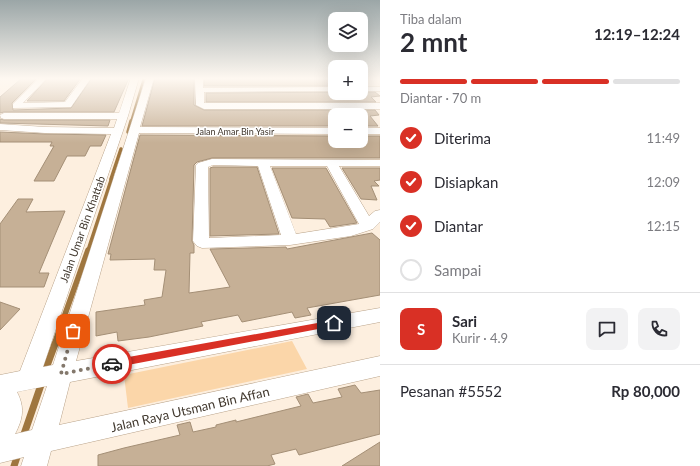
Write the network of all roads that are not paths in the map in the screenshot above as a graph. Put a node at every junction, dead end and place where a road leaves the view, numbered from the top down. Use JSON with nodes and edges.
{"nodes":[{"id":1,"x":22,"y":100,"type":"edge"},
{"id":2,"x":72,"y":100,"type":"edge"},
{"id":3,"x":128,"y":100,"type":"edge"},
{"id":4,"x":140,"y":100,"type":"edge"},
{"id":5,"x":200,"y":100,"type":"edge"},
{"id":6,"x":299,"y":100,"type":"edge"},
{"id":7,"x":303,"y":106,"type":"junction"},
{"id":8,"x":380,"y":106,"type":"edge"},
{"id":9,"x":4,"y":116,"type":"dead end"},
{"id":10,"x":123,"y":116,"type":"junction"},
{"id":11,"x":0,"y":128,"type":"edge"},
{"id":12,"x":328,"y":131,"type":"edge"},
{"id":13,"x":368,"y":131,"type":"edge"},
{"id":14,"x":380,"y":131,"type":"edge"},
{"id":15,"x":125,"y":132,"type":"junction"},
{"id":16,"x":263,"y":162,"type":"junction"},
{"id":17,"x":331,"y":163,"type":"junction"},
{"id":18,"x":380,"y":163,"type":"edge"},
{"id":19,"x":380,"y":214,"type":"edge"},
{"id":20,"x":368,"y":226,"type":"junction"},
{"id":21,"x":290,"y":240,"type":"junction"},
{"id":22,"x":380,"y":314,"type":"edge"},
{"id":23,"x":380,"y":366,"type":"edge"},
{"id":24,"x":42,"y":377,"type":"junction"},
{"id":25,"x":0,"y":385,"type":"edge"},
{"id":26,"x":0,"y":392,"type":"edge"},
{"id":27,"x":0,"y":434,"type":"edge"},
{"id":28,"x":0,"y":450,"type":"edge"},
{"id":29,"x":34,"y":451,"type":"edge"}],
"edges":[{"from":1,"to":2,"type":"street"},
{"from":3,"to":10,"type":"street","name":"Jalan Umar Bin Khattab"},
{"from":4,"to":15,"type":"street","name":"Jalan Umar Bin Khattab"},
{"from":5,"to":7,"type":"street"},
{"from":6,"to":7,"type":"street"},
{"from":7,"to":8,"type":"street"},
{"from":9,"to":10,"type":"street"},
{"from":10,"to":15,"type":"street","name":"Jalan Umar Bin Khattab"},
{"from":11,"to":15,"type":"street","name":"Jalan Amar Bin Yasir"},
{"from":12,"to":15,"type":"street","name":"Jalan Amar Bin Yasir"},
{"from":13,"to":14,"type":"street"},
{"from":15,"to":24,"type":"street","name":"Jalan Umar Bin Khattab"},
{"from":15,"to":24,"type":"street","name":"Jalan Umar Bin Khattab"},
{"from":16,"to":17,"type":"street"},
{"from":16,"to":21,"type":"street"},
{"from":16,"to":21,"type":"street"},
{"from":17,"to":18,"type":"street"},
{"from":17,"to":20,"type":"street"},
{"from":19,"to":20,"type":"street"},
{"from":20,"to":21,"type":"street"},
{"from":22,"to":24,"type":"street"},
{"from":23,"to":29,"type":"street","name":"Jalan Raya Utsman Bin Affan"},
{"from":24,"to":25,"type":"street"},
{"from":24,"to":29,"type":"street"},
{"from":26,"to":27,"type":"street"},
{"from":28,"to":29,"type":"street","name":"Jalan Raya Utsman Bin Affan"}]}
